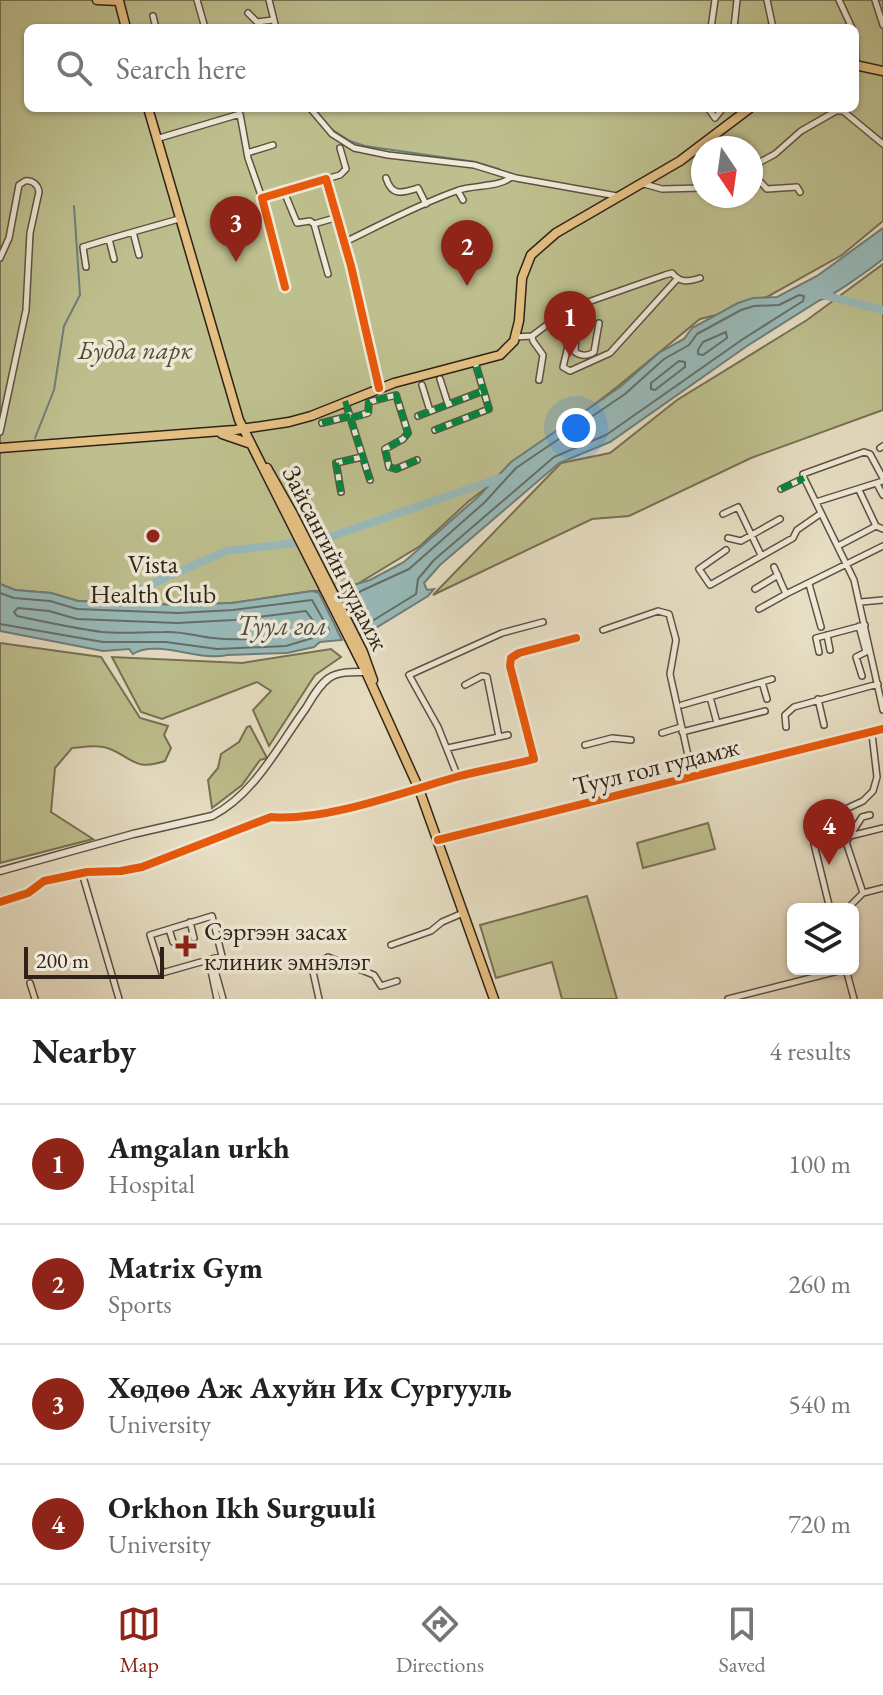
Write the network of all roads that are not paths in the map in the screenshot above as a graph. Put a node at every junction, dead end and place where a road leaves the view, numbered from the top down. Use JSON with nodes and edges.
{"nodes":[{"id":1,"x":97,"y":0,"type":"edge"},
{"id":2,"x":197,"y":0,"type":"edge"},
{"id":3,"x":269,"y":0,"type":"edge"},
{"id":4,"x":715,"y":0,"type":"edge"},
{"id":5,"x":737,"y":0,"type":"edge"},
{"id":6,"x":767,"y":0,"type":"edge"},
{"id":7,"x":839,"y":0,"type":"edge"},
{"id":8,"x":875,"y":0,"type":"edge"},
{"id":9,"x":119,"y":1,"type":"edge"},
{"id":10,"x":248,"y":13,"type":"dead end"},
{"id":11,"x":153,"y":16,"type":"dead end"},
{"id":12,"x":273,"y":20,"type":"junction"},
{"id":13,"x":125,"y":24,"type":"edge"},
{"id":14,"x":155,"y":24,"type":"edge"},
{"id":15,"x":204,"y":24,"type":"edge"},
{"id":16,"x":274,"y":24,"type":"edge"},
{"id":17,"x":712,"y":24,"type":"edge"},
{"id":18,"x":734,"y":24,"type":"edge"},
{"id":19,"x":772,"y":24,"type":"edge"},
{"id":20,"x":850,"y":24,"type":"edge"},
{"id":21,"x":883,"y":25,"type":"edge"},
{"id":22,"x":859,"y":66,"type":"edge"},
{"id":23,"x":883,"y":71,"type":"edge"},
{"id":24,"x":149,"y":112,"type":"edge"},
{"id":25,"x":313,"y":112,"type":"edge"},
{"id":26,"x":745,"y":112,"type":"edge"},
{"id":27,"x":834,"y":112,"type":"edge"},
{"id":28,"x":844,"y":112,"type":"edge"},
{"id":29,"x":156,"y":139,"type":"junction"},
{"id":30,"x":883,"y":144,"type":"edge"},
{"id":31,"x":273,"y":145,"type":"dead end"},
{"id":32,"x":340,"y":148,"type":"dead end"},
{"id":33,"x":247,"y":153,"type":"junction"},
{"id":34,"x":763,"y":160,"type":"edge"},
{"id":35,"x":511,"y":177,"type":"junction"},
{"id":36,"x":386,"y":178,"type":"dead end"},
{"id":37,"x":326,"y":179,"type":"junction"},
{"id":38,"x":644,"y":184,"type":"junction"},
{"id":39,"x":763,"y":185,"type":"edge"},
{"id":40,"x":691,"y":188,"type":"edge"},
{"id":41,"x":458,"y":191,"type":"junction"},
{"id":42,"x":800,"y":192,"type":"dead end"},
{"id":43,"x":285,"y":194,"type":"junction"},
{"id":44,"x":622,"y":196,"type":"junction"},
{"id":45,"x":262,"y":198,"type":"junction"},
{"id":46,"x":463,"y":200,"type":"dead end"},
{"id":47,"x":426,"y":204,"type":"junction"},
{"id":48,"x":338,"y":217,"type":"junction"},
{"id":49,"x":179,"y":219,"type":"junction"},
{"id":50,"x":314,"y":224,"type":"junction"},
{"id":51,"x":133,"y":232,"type":"junction"},
{"id":52,"x":109,"y":239,"type":"junction"},
{"id":53,"x":345,"y":242,"type":"junction"},
{"id":54,"x":139,"y":255,"type":"dead end"},
{"id":55,"x":0,"y":258,"type":"edge"},
{"id":56,"x":114,"y":259,"type":"dead end"},
{"id":57,"x":86,"y":267,"type":"dead end"},
{"id":58,"x":328,"y":274,"type":"dead end"},
{"id":59,"x":700,"y":278,"type":"dead end"},
{"id":60,"x":677,"y":279,"type":"junction"},
{"id":61,"x":285,"y":287,"type":"dead end"},
{"id":62,"x":577,"y":311,"type":"dead end"},
{"id":63,"x":553,"y":320,"type":"junction"},
{"id":64,"x":599,"y":323,"type":"dead end"},
{"id":65,"x":532,"y":336,"type":"junction"},
{"id":66,"x":515,"y":337,"type":"junction"},
{"id":67,"x":475,"y":361,"type":"junction"},
{"id":68,"x":440,"y":379,"type":"dead end"},
{"id":69,"x":539,"y":380,"type":"dead end"},
{"id":70,"x":422,"y":385,"type":"dead end"},
{"id":71,"x":379,"y":388,"type":"junction"},
{"id":72,"x":483,"y":391,"type":"junction"},
{"id":73,"x":345,"y":401,"type":"junction"},
{"id":74,"x":448,"y":404,"type":"junction"},
{"id":75,"x":235,"y":408,"type":"junction"},
{"id":76,"x":430,"y":411,"type":"junction"},
{"id":77,"x":418,"y":416,"type":"dead end"},
{"id":78,"x":350,"y":417,"type":"junction"},
{"id":79,"x":322,"y":423,"type":"dead end"},
{"id":80,"x":244,"y":429,"type":"junction"},
{"id":81,"x":435,"y":430,"type":"dead end"},
{"id":82,"x":0,"y":432,"type":"edge"},
{"id":83,"x":215,"y":432,"type":"junction"},
{"id":84,"x":251,"y":444,"type":"junction"},
{"id":85,"x":0,"y":448,"type":"edge"},
{"id":86,"x":362,"y":457,"type":"junction"},
{"id":87,"x":417,"y":460,"type":"dead end"},
{"id":88,"x":804,"y":478,"type":"junction"},
{"id":89,"x":370,"y":480,"type":"dead end"},
{"id":90,"x":881,"y":481,"type":"edge"},
{"id":91,"x":781,"y":489,"type":"dead end"},
{"id":92,"x":859,"y":490,"type":"junction"},
{"id":93,"x":341,"y":492,"type":"dead end"},
{"id":94,"x":883,"y":495,"type":"edge"},
{"id":95,"x":816,"y":502,"type":"junction"},
{"id":96,"x":723,"y":514,"type":"dead end"},
{"id":97,"x":820,"y":514,"type":"junction"},
{"id":98,"x":780,"y":519,"type":"dead end"},
{"id":99,"x":876,"y":526,"type":"junction"},
{"id":100,"x":883,"y":529,"type":"edge"},
{"id":101,"x":752,"y":534,"type":"junction"},
{"id":102,"x":728,"y":538,"type":"dead end"},
{"id":103,"x":838,"y":546,"type":"junction"},
{"id":104,"x":883,"y":546,"type":"edge"},
{"id":105,"x":726,"y":550,"type":"dead end"},
{"id":106,"x":761,"y":555,"type":"junction"},
{"id":107,"x":848,"y":565,"type":"junction"},
{"id":108,"x":774,"y":567,"type":"dead end"},
{"id":109,"x":778,"y":575,"type":"junction"},
{"id":110,"x":809,"y":584,"type":"junction"},
{"id":111,"x":755,"y":589,"type":"dead end"},
{"id":112,"x":786,"y":594,"type":"junction"},
{"id":113,"x":883,"y":600,"type":"edge"},
{"id":114,"x":861,"y":602,"type":"junction"},
{"id":115,"x":759,"y":609,"type":"dead end"},
{"id":116,"x":543,"y":622,"type":"dead end"},
{"id":117,"x":862,"y":626,"type":"junction"},
{"id":118,"x":821,"y":627,"type":"dead end"},
{"id":119,"x":603,"y":630,"type":"dead end"},
{"id":120,"x":827,"y":635,"type":"junction"},
{"id":121,"x":576,"y":638,"type":"dead end"},
{"id":122,"x":830,"y":650,"type":"dead end"},
{"id":123,"x":819,"y":652,"type":"dead end"},
{"id":124,"x":360,"y":654,"type":"junction"},
{"id":125,"x":366,"y":672,"type":"junction"},
{"id":126,"x":862,"y":676,"type":"dead end"},
{"id":127,"x":772,"y":679,"type":"dead end"},
{"id":128,"x":762,"y":682,"type":"junction"},
{"id":129,"x":465,"y":685,"type":"dead end"},
{"id":130,"x":880,"y":688,"type":"edge"},
{"id":131,"x":376,"y":693,"type":"junction"},
{"id":132,"x":709,"y":697,"type":"junction"},
{"id":133,"x":767,"y":699,"type":"dead end"},
{"id":134,"x":818,"y":699,"type":"junction"},
{"id":135,"x":682,"y":705,"type":"dead end"},
{"id":136,"x":883,"y":710,"type":"edge"},
{"id":137,"x":765,"y":711,"type":"dead end"},
{"id":138,"x":717,"y":723,"type":"junction"},
{"id":139,"x":824,"y":725,"type":"dead end"},
{"id":140,"x":786,"y":727,"type":"dead end"},
{"id":141,"x":883,"y":729,"type":"edge"},
{"id":142,"x":682,"y":730,"type":"junction"},
{"id":143,"x":662,"y":733,"type":"dead end"},
{"id":144,"x":872,"y":734,"type":"junction"},
{"id":145,"x":508,"y":735,"type":"dead end"},
{"id":146,"x":499,"y":737,"type":"junction"},
{"id":147,"x":631,"y":740,"type":"dead end"},
{"id":148,"x":585,"y":745,"type":"dead end"},
{"id":149,"x":448,"y":748,"type":"junction"},
{"id":150,"x":458,"y":777,"type":"junction"},
{"id":151,"x":693,"y":778,"type":"junction"},
{"id":152,"x":419,"y":789,"type":"junction"},
{"id":153,"x":870,"y":815,"type":"dead end"},
{"id":154,"x":883,"y":828,"type":"edge"},
{"id":155,"x":850,"y":836,"type":"junction"},
{"id":156,"x":438,"y":840,"type":"junction"},
{"id":157,"x":0,"y":871,"type":"edge"},
{"id":158,"x":82,"y":873,"type":"junction"},
{"id":159,"x":883,"y":888,"type":"edge"},
{"id":160,"x":863,"y":893,"type":"junction"},
{"id":161,"x":0,"y":902,"type":"edge"},
{"id":162,"x":829,"y":903,"type":"edge"},
{"id":163,"x":853,"y":903,"type":"edge"},
{"id":164,"x":464,"y":913,"type":"junction"},
{"id":165,"x":190,"y":922,"type":"junction"},
{"id":166,"x":169,"y":929,"type":"junction"},
{"id":167,"x":194,"y":938,"type":"dead end"},
{"id":168,"x":173,"y":942,"type":"dead end"},
{"id":169,"x":391,"y":945,"type":"dead end"},
{"id":170,"x":209,"y":961,"type":"junction"},
{"id":171,"x":216,"y":974,"type":"dead end"},
{"id":172,"x":822,"y":975,"type":"edge"},
{"id":173,"x":848,"y":975,"type":"edge"},
{"id":174,"x":397,"y":981,"type":"dead end"},
{"id":175,"x":30,"y":983,"type":"dead end"},
{"id":176,"x":35,"y":999,"type":"edge"},
{"id":177,"x":119,"y":999,"type":"edge"},
{"id":178,"x":220,"y":999,"type":"edge"},
{"id":179,"x":319,"y":999,"type":"edge"},
{"id":180,"x":494,"y":999,"type":"edge"},
{"id":181,"x":728,"y":999,"type":"edge"},
{"id":182,"x":854,"y":999,"type":"edge"}],
"edges":[{"from":1,"to":9,"type":"main road"},
{"from":2,"to":15,"type":"street"},
{"from":3,"to":12,"type":"street"},
{"from":4,"to":17,"type":"street"},
{"from":5,"to":18,"type":"street"},
{"from":6,"to":19,"type":"street"},
{"from":7,"to":20,"type":"street"},
{"from":8,"to":21,"type":"street"},
{"from":9,"to":13,"type":"main road"},
{"from":10,"to":12,"type":"street"},
{"from":11,"to":14,"type":"street"},
{"from":12,"to":16,"type":"street"},
{"from":22,"to":23,"type":"main road"},
{"from":24,"to":29,"type":"main road","name":"Зайсангийн гудамж"},
{"from":25,"to":35,"type":"street"},
{"from":26,"to":38,"type":"main road"},
{"from":27,"to":34,"type":"street"},
{"from":28,"to":30,"type":"street"},
{"from":29,"to":33,"type":"street"},
{"from":29,"to":49,"type":"main road","name":"Зайсангийн гудамж"},
{"from":31,"to":33,"type":"street"},
{"from":32,"to":37,"type":"street"},
{"from":33,"to":45,"type":"street"},
{"from":35,"to":41,"type":"street"},
{"from":35,"to":44,"type":"street"},
{"from":36,"to":47,"type":"street"},
{"from":37,"to":43,"type":"street"},
{"from":37,"to":48,"type":"street"},
{"from":38,"to":40,"type":"street"},
{"from":38,"to":44,"type":"main road"},
{"from":39,"to":42,"type":"street"},
{"from":41,"to":46,"type":"street"},
{"from":41,"to":47,"type":"street"},
{"from":43,"to":45,"type":"street"},
{"from":43,"to":50,"type":"street"},
{"from":44,"to":66,"type":"main road"},
{"from":45,"to":61,"type":"street"},
{"from":47,"to":53,"type":"street"},
{"from":48,"to":50,"type":"street"},
{"from":48,"to":53,"type":"street"},
{"from":49,"to":51,"type":"street"},
{"from":49,"to":75,"type":"main road","name":"Зайсангийн гудамж"},
{"from":50,"to":58,"type":"street"},
{"from":51,"to":52,"type":"street"},
{"from":51,"to":54,"type":"street"},
{"from":52,"to":56,"type":"street"},
{"from":52,"to":57,"type":"street"},
{"from":53,"to":71,"type":"street"},
{"from":55,"to":82,"type":"street"},
{"from":59,"to":60,"type":"street"},
{"from":60,"to":63,"type":"street"},
{"from":60,"to":63,"type":"street"},
{"from":62,"to":64,"type":"street"},
{"from":63,"to":65,"type":"street"},
{"from":65,"to":66,"type":"street"},
{"from":65,"to":69,"type":"street"},
{"from":66,"to":67,"type":"main road"},
{"from":67,"to":71,"type":"main road"},
{"from":67,"to":72,"type":"street"},
{"from":68,"to":74,"type":"street"},
{"from":70,"to":76,"type":"street"},
{"from":71,"to":73,"type":"main road"},
{"from":72,"to":74,"type":"street"},
{"from":72,"to":81,"type":"street"},
{"from":73,"to":78,"type":"street"},
{"from":73,"to":80,"type":"main road"},
{"from":74,"to":76,"type":"street"},
{"from":75,"to":80,"type":"main road","name":"Зайсангийн гудамж"},
{"from":75,"to":83,"type":"main road"},
{"from":76,"to":77,"type":"street"},
{"from":78,"to":79,"type":"street"},
{"from":78,"to":86,"type":"street"},
{"from":78,"to":87,"type":"street"},
{"from":80,"to":83,"type":"main road"},
{"from":80,"to":84,"type":"main road","name":"Зайсангийн гудамж"},
{"from":83,"to":84,"type":"main road"},
{"from":83,"to":85,"type":"main road"},
{"from":84,"to":124,"type":"main road","name":"Зайсангийн гудамж"},
{"from":86,"to":89,"type":"street"},
{"from":86,"to":93,"type":"street"},
{"from":88,"to":90,"type":"street"},
{"from":88,"to":91,"type":"street"},
{"from":88,"to":95,"type":"street"},
{"from":90,"to":92,"type":"street"},
{"from":90,"to":94,"type":"street"},
{"from":92,"to":95,"type":"street"},
{"from":92,"to":99,"type":"street"},
{"from":95,"to":97,"type":"street"},
{"from":96,"to":101,"type":"street"},
{"from":97,"to":103,"type":"street"},
{"from":97,"to":106,"type":"street"},
{"from":98,"to":101,"type":"street"},
{"from":99,"to":100,"type":"street"},
{"from":99,"to":103,"type":"street"},
{"from":101,"to":102,"type":"street"},
{"from":101,"to":106,"type":"street"},
{"from":103,"to":107,"type":"street"},
{"from":104,"to":107,"type":"street"},
{"from":105,"to":106,"type":"street"},
{"from":107,"to":110,"type":"street"},
{"from":107,"to":114,"type":"street"},
{"from":108,"to":109,"type":"street"},
{"from":109,"to":111,"type":"street"},
{"from":109,"to":112,"type":"street"},
{"from":110,"to":112,"type":"street"},
{"from":110,"to":118,"type":"street"},
{"from":112,"to":115,"type":"street"},
{"from":113,"to":114,"type":"street"},
{"from":114,"to":117,"type":"street"},
{"from":116,"to":149,"type":"street"},
{"from":117,"to":120,"type":"street"},
{"from":117,"to":126,"type":"street"},
{"from":117,"to":130,"type":"street"},
{"from":119,"to":142,"type":"street"},
{"from":120,"to":122,"type":"street"},
{"from":120,"to":123,"type":"street"},
{"from":121,"to":150,"type":"street"},
{"from":124,"to":125,"type":"main road","name":"Зайсангийн гудамж"},
{"from":124,"to":131,"type":"main road","name":"Зайсангийн гудамж"},
{"from":125,"to":131,"type":"main road","name":"Зайсангийн гудамж"},
{"from":125,"to":157,"type":"street"},
{"from":127,"to":128,"type":"street"},
{"from":128,"to":132,"type":"street"},
{"from":128,"to":133,"type":"street"},
{"from":129,"to":146,"type":"street"},
{"from":130,"to":134,"type":"street"},
{"from":130,"to":136,"type":"street"},
{"from":131,"to":152,"type":"main road","name":"Зайсангийн гудамж"},
{"from":132,"to":135,"type":"street"},
{"from":132,"to":138,"type":"street"},
{"from":134,"to":139,"type":"street"},
{"from":134,"to":140,"type":"street"},
{"from":137,"to":138,"type":"street"},
{"from":138,"to":142,"type":"street"},
{"from":141,"to":144,"type":"street","name":"Туул гол гудамж"},
{"from":142,"to":143,"type":"street"},
{"from":142,"to":151,"type":"street"},
{"from":144,"to":151,"type":"street","name":"Туул гол гудамж"},
{"from":144,"to":162,"type":"street"},
{"from":145,"to":146,"type":"street"},
{"from":146,"to":149,"type":"street"},
{"from":147,"to":148,"type":"street"},
{"from":149,"to":150,"type":"street"},
{"from":150,"to":152,"type":"street"},
{"from":151,"to":156,"type":"street","name":"Туул гол гудамж"},
{"from":152,"to":156,"type":"main road","name":"Зайсангийн гудамж"},
{"from":152,"to":158,"type":"street"},
{"from":153,"to":155,"type":"street"},
{"from":154,"to":155,"type":"street"},
{"from":155,"to":160,"type":"street"},
{"from":156,"to":164,"type":"main road","name":"Зайсангийн гудамж"},
{"from":158,"to":161,"type":"street"},
{"from":158,"to":177,"type":"street"},
{"from":159,"to":160,"type":"street"},
{"from":160,"to":163,"type":"street"},
{"from":164,"to":169,"type":"street"},
{"from":164,"to":180,"type":"main road","name":"Зайсангийн гудамж"},
{"from":165,"to":166,"type":"street"},
{"from":165,"to":167,"type":"street"},
{"from":165,"to":170,"type":"street"},
{"from":166,"to":168,"type":"street"},
{"from":166,"to":170,"type":"street"},
{"from":170,"to":178,"type":"street"},
{"from":171,"to":178,"type":"street"},
{"from":172,"to":181,"type":"street"},
{"from":173,"to":182,"type":"street"},
{"from":174,"to":179,"type":"street"},
{"from":175,"to":176,"type":"street"}]}
